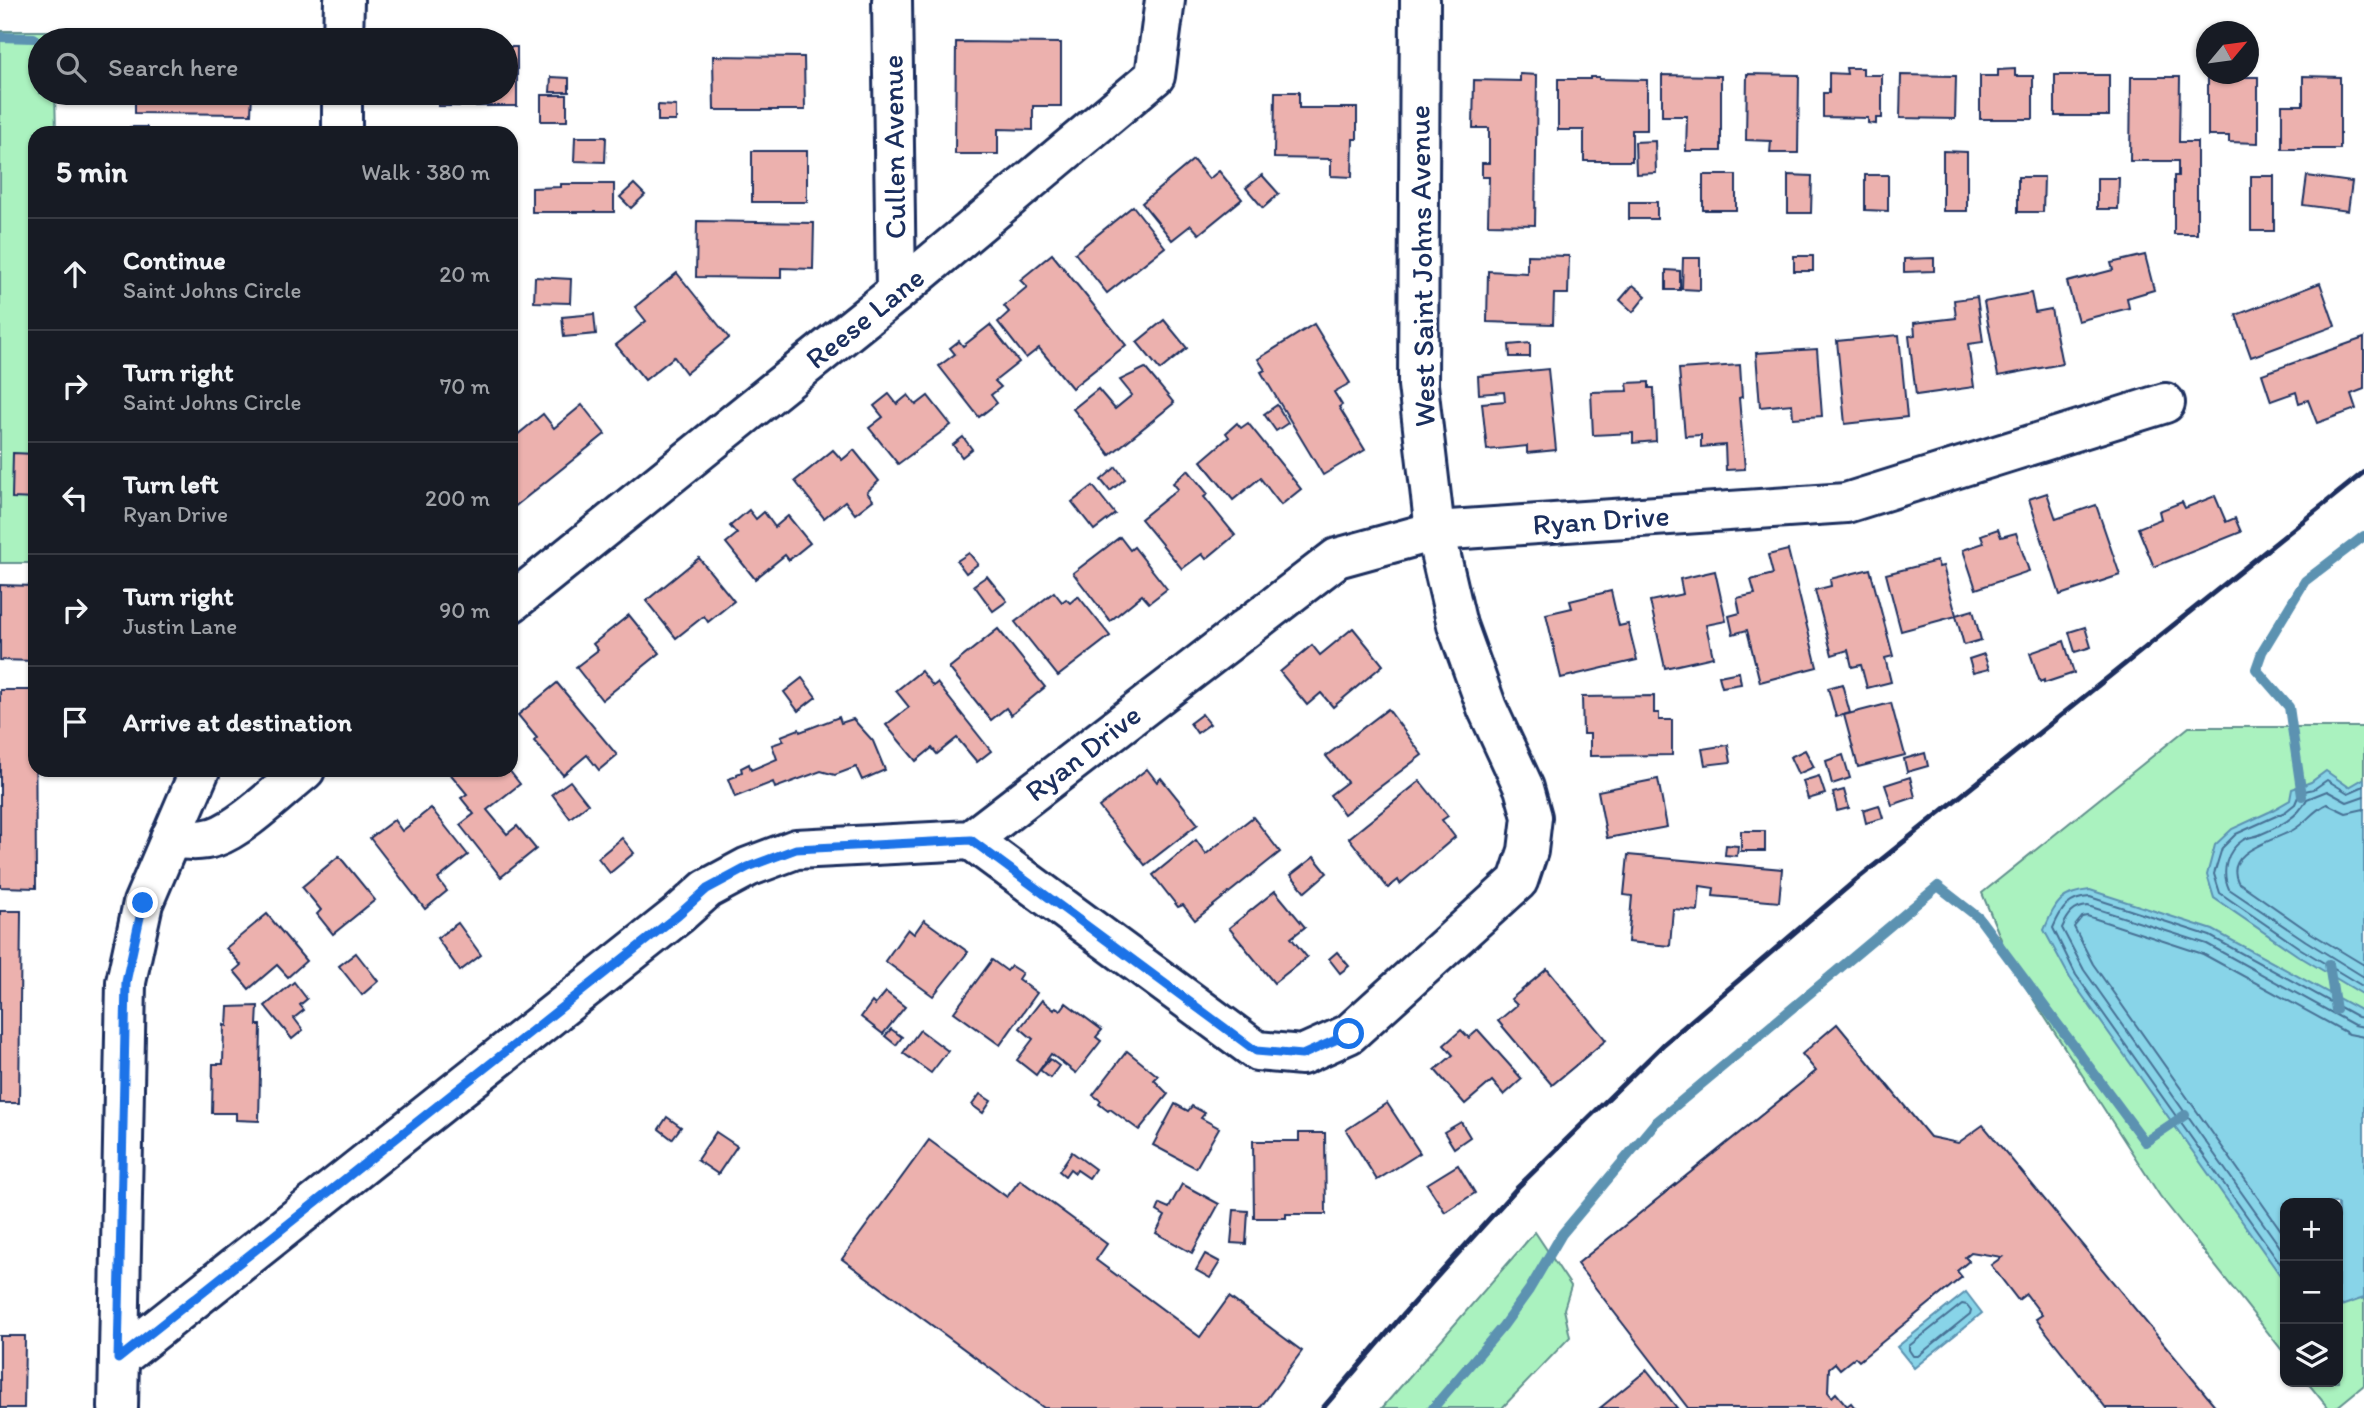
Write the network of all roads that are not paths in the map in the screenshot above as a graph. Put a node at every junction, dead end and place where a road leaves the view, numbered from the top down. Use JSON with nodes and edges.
{"nodes":[{"id":1,"x":344,"y":0,"type":"edge"},
{"id":2,"x":891,"y":0,"type":"edge"},
{"id":3,"x":1165,"y":0,"type":"edge"},
{"id":4,"x":1420,"y":0,"type":"edge"},
{"id":5,"x":343,"y":28,"type":"edge"},
{"id":6,"x":342,"y":105,"type":"edge"},
{"id":7,"x":342,"y":126,"type":"edge"},
{"id":8,"x":896,"y":293,"type":"junction"},
{"id":9,"x":2165,"y":402,"type":"dead end"},
{"id":10,"x":1435,"y":531,"type":"junction"},
{"id":11,"x":518,"y":597,"type":"edge"},
{"id":12,"x":197,"y":777,"type":"edge"},
{"id":13,"x":296,"y":777,"type":"edge"},
{"id":14,"x":170,"y":838,"type":"junction"},
{"id":15,"x":971,"y":840,"type":"junction"},
{"id":16,"x":118,"y":1359,"type":"junction"},
{"id":17,"x":118,"y":1408,"type":"edge"}],
"edges":[{"from":1,"to":5,"type":"street"},
{"from":2,"to":8,"type":"street","name":"Cullen Avenue"},
{"from":3,"to":8,"type":"street","name":"Reese Lane"},
{"from":4,"to":10,"type":"street","name":"West Saint Johns Avenue"},
{"from":6,"to":7,"type":"street"},
{"from":8,"to":11,"type":"street","name":"Reese Lane"},
{"from":9,"to":10,"type":"street","name":"Ryan Drive"},
{"from":10,"to":15,"type":"street","name":"Ryan Drive"},
{"from":10,"to":15,"type":"street","name":"West Saint Johns Avenue"},
{"from":12,"to":14,"type":"street"},
{"from":13,"to":14,"type":"street"},
{"from":14,"to":16,"type":"street"},
{"from":15,"to":16,"type":"street"},
{"from":16,"to":17,"type":"street"}]}
